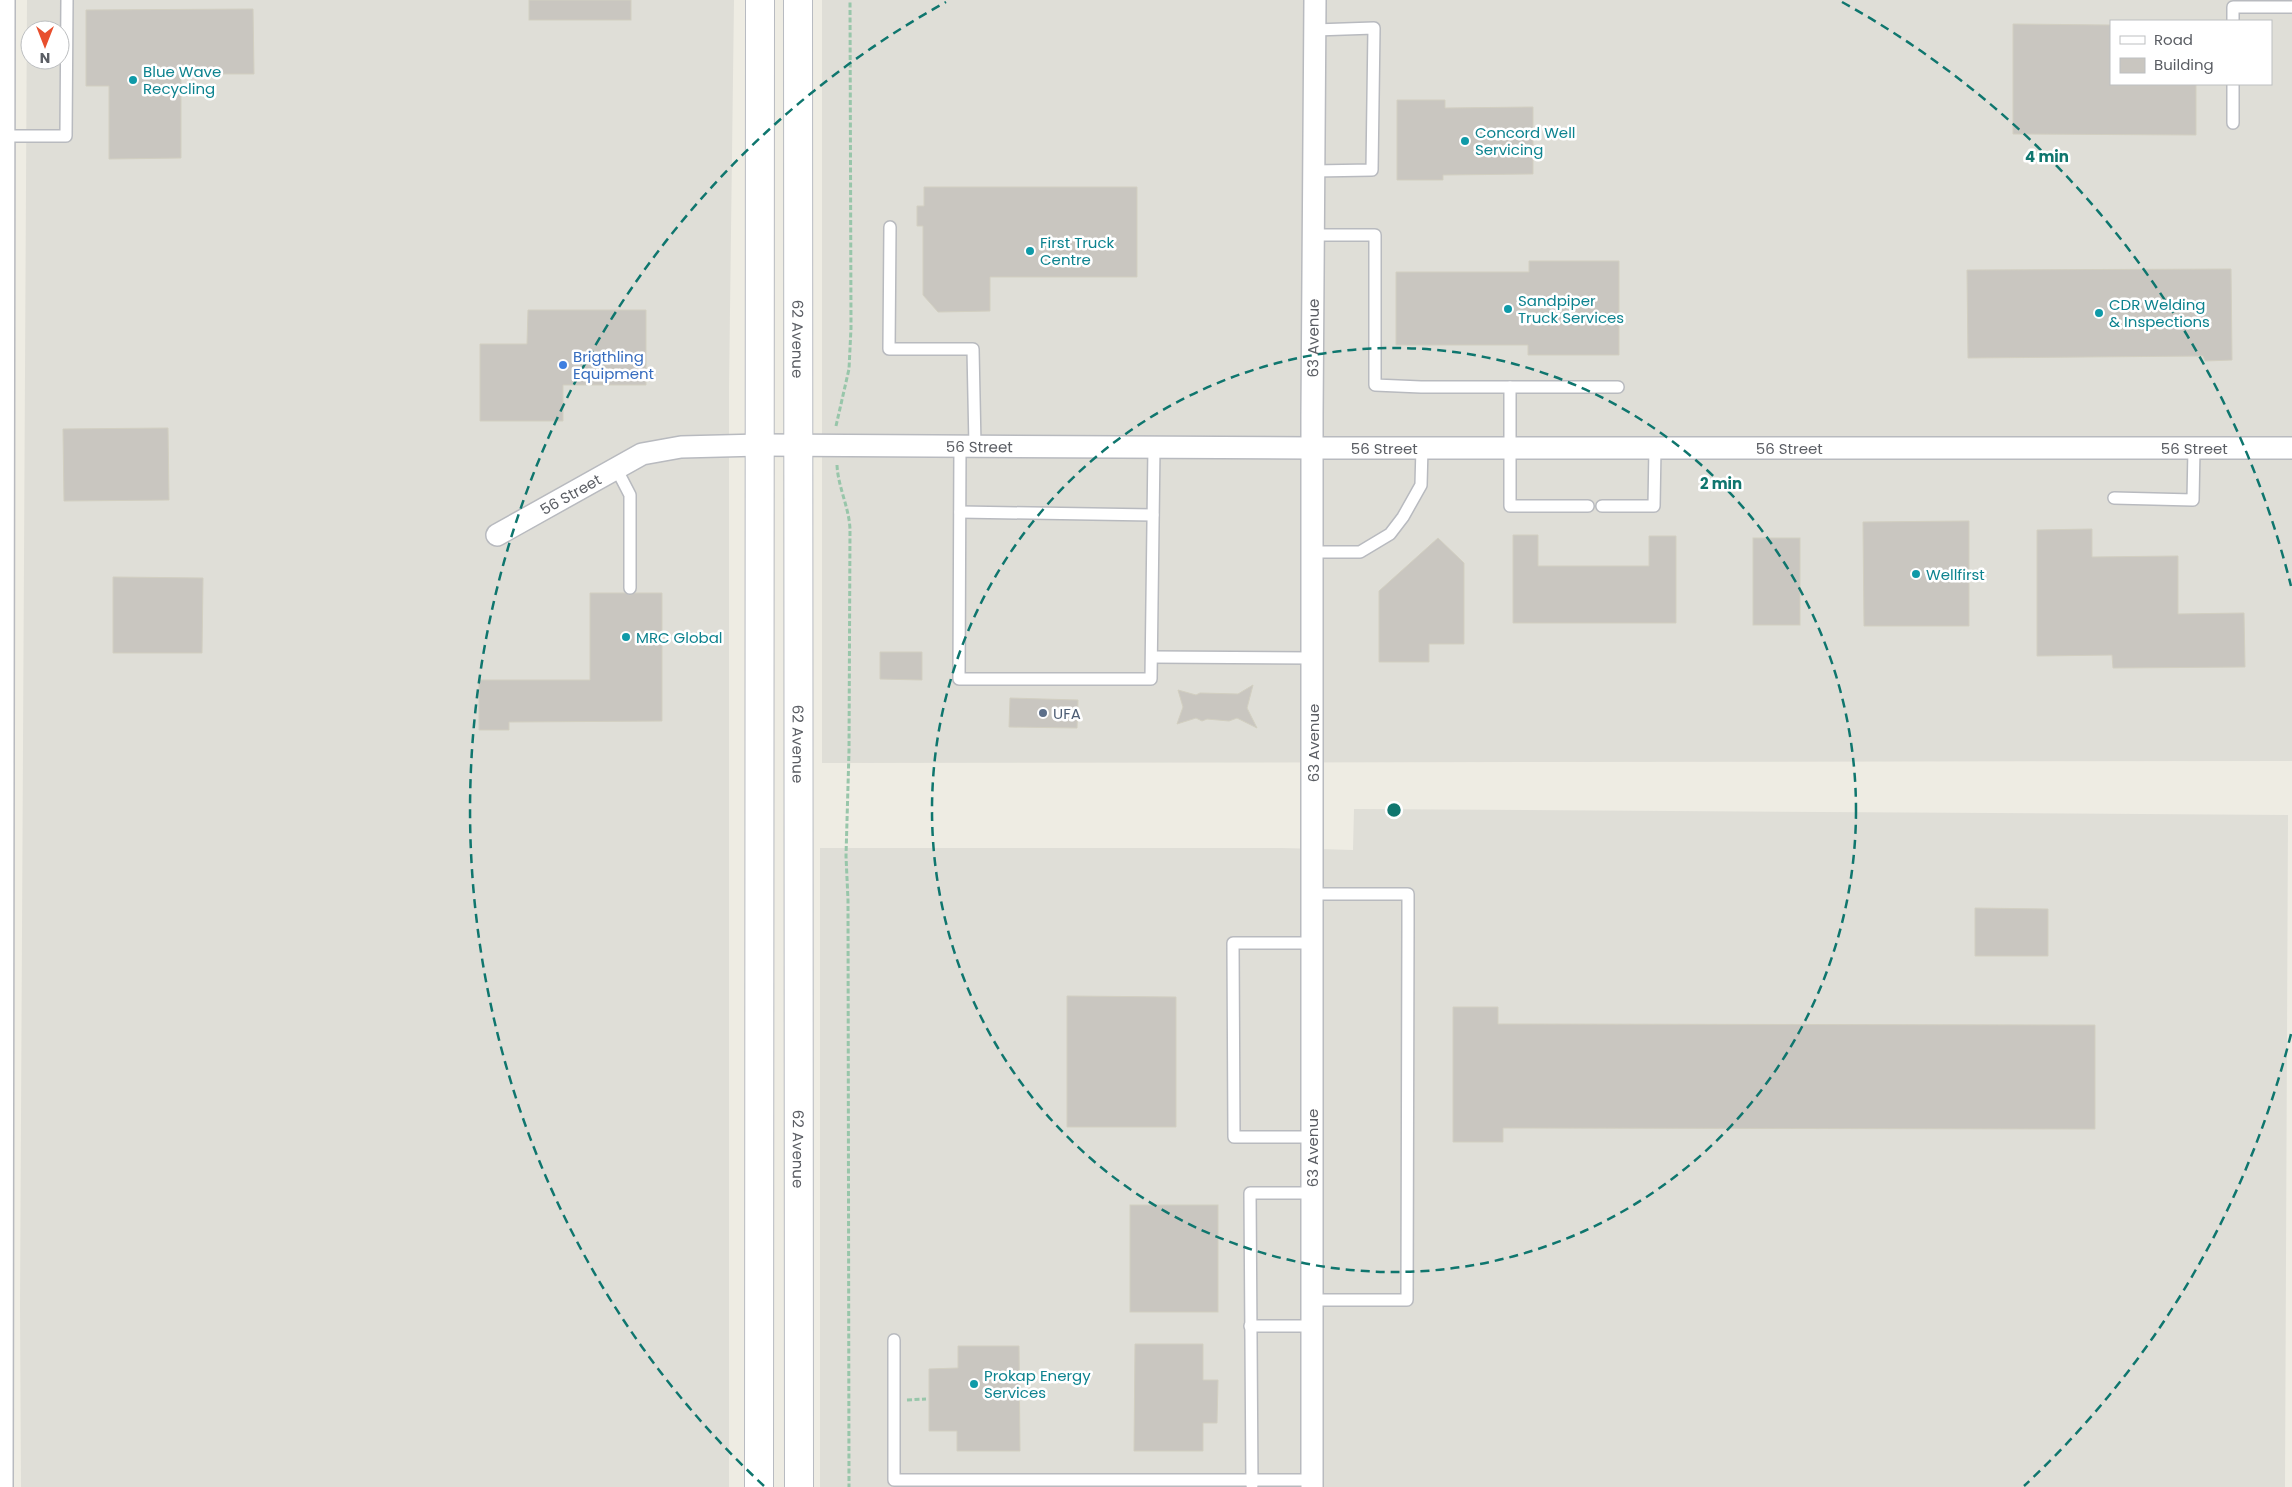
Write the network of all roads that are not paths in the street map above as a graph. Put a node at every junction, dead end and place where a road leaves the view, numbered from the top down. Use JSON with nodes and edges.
{"nodes":[{"id":1,"x":4,"y":0,"type":"edge"},
{"id":2,"x":67,"y":0,"type":"edge"},
{"id":3,"x":760,"y":0,"type":"edge"},
{"id":4,"x":798,"y":0,"type":"edge"},
{"id":5,"x":1315,"y":0,"type":"edge"},
{"id":6,"x":2292,"y":7,"type":"edge"},
{"id":7,"x":2233,"y":20,"type":"edge"},
{"id":8,"x":1315,"y":30,"type":"junction"},
{"id":9,"x":2233,"y":85,"type":"edge"},
{"id":10,"x":2233,"y":123,"type":"dead end"},
{"id":11,"x":4,"y":136,"type":"junction"},
{"id":12,"x":1314,"y":171,"type":"junction"},
{"id":13,"x":890,"y":227,"type":"dead end"},
{"id":14,"x":1313,"y":236,"type":"junction"},
{"id":15,"x":2,"y":352,"type":"edge"},
{"id":16,"x":1510,"y":387,"type":"junction"},
{"id":17,"x":1618,"y":387,"type":"dead end"},
{"id":18,"x":760,"y":445,"type":"junction"},
{"id":19,"x":798,"y":445,"type":"junction"},
{"id":20,"x":967,"y":446,"type":"junction"},
{"id":21,"x":1154,"y":448,"type":"junction"},
{"id":22,"x":1312,"y":448,"type":"junction"},
{"id":23,"x":1422,"y":448,"type":"junction"},
{"id":24,"x":1510,"y":448,"type":"junction"},
{"id":25,"x":1655,"y":448,"type":"junction"},
{"id":26,"x":2292,"y":448,"type":"edge"},
{"id":27,"x":2194,"y":449,"type":"junction"},
{"id":28,"x":616,"y":468,"type":"junction"},
{"id":29,"x":2114,"y":498,"type":"dead end"},
{"id":30,"x":1588,"y":506,"type":"dead end"},
{"id":31,"x":1602,"y":506,"type":"dead end"},
{"id":32,"x":960,"y":512,"type":"junction"},
{"id":33,"x":1153,"y":515,"type":"junction"},
{"id":34,"x":497,"y":535,"type":"dead end"},
{"id":35,"x":1313,"y":552,"type":"junction"},
{"id":36,"x":630,"y":588,"type":"dead end"},
{"id":37,"x":1152,"y":657,"type":"junction"},
{"id":38,"x":1313,"y":658,"type":"junction"},
{"id":39,"x":1313,"y":894,"type":"junction"},
{"id":40,"x":1313,"y":943,"type":"junction"},
{"id":41,"x":1312,"y":1137,"type":"junction"},
{"id":42,"x":1312,"y":1193,"type":"junction"},
{"id":43,"x":1312,"y":1300,"type":"junction"},
{"id":44,"x":1250,"y":1326,"type":"junction"},
{"id":45,"x":1312,"y":1326,"type":"junction"},
{"id":46,"x":894,"y":1340,"type":"dead end"},
{"id":47,"x":894,"y":1483,"type":"edge"},
{"id":48,"x":1252,"y":1483,"type":"edge"},
{"id":49,"x":1312,"y":1483,"type":"edge"},
{"id":50,"x":2,"y":1487,"type":"edge"},
{"id":51,"x":759,"y":1487,"type":"edge"},
{"id":52,"x":799,"y":1487,"type":"edge"}],
"edges":[{"from":1,"to":11,"type":"street"},
{"from":2,"to":11,"type":"lane"},
{"from":3,"to":18,"type":"main road"},
{"from":4,"to":19,"type":"main road","name":"62 Avenue"},
{"from":5,"to":8,"type":"street","name":"63 Avenue"},
{"from":6,"to":7,"type":"lane"},
{"from":8,"to":12,"type":"street","name":"63 Avenue"},
{"from":8,"to":12,"type":"lane"},
{"from":9,"to":10,"type":"lane"},
{"from":11,"to":15,"type":"street"},
{"from":12,"to":14,"type":"street","name":"63 Avenue"},
{"from":13,"to":20,"type":"lane"},
{"from":14,"to":16,"type":"lane"},
{"from":14,"to":22,"type":"street","name":"63 Avenue"},
{"from":15,"to":50,"type":"street"},
{"from":16,"to":17,"type":"lane"},
{"from":16,"to":24,"type":"lane"},
{"from":18,"to":19,"type":"street","name":"56 Street"},
{"from":18,"to":28,"type":"street","name":"56 Street"},
{"from":18,"to":51,"type":"main road"},
{"from":19,"to":20,"type":"street","name":"56 Street"},
{"from":19,"to":52,"type":"main road","name":"62 Avenue"},
{"from":20,"to":21,"type":"street","name":"56 Street"},
{"from":20,"to":32,"type":"lane"},
{"from":21,"to":22,"type":"street","name":"56 Street"},
{"from":21,"to":33,"type":"lane"},
{"from":22,"to":23,"type":"street","name":"56 Street"},
{"from":22,"to":35,"type":"street","name":"63 Avenue"},
{"from":23,"to":24,"type":"street","name":"56 Street"},
{"from":23,"to":35,"type":"lane"},
{"from":24,"to":25,"type":"street","name":"56 Street"},
{"from":24,"to":30,"type":"lane"},
{"from":25,"to":27,"type":"street","name":"56 Street"},
{"from":25,"to":31,"type":"lane"},
{"from":26,"to":27,"type":"street","name":"56 Street"},
{"from":27,"to":29,"type":"lane"},
{"from":28,"to":34,"type":"street","name":"56 Street"},
{"from":28,"to":36,"type":"lane"},
{"from":32,"to":33,"type":"lane"},
{"from":32,"to":37,"type":"lane"},
{"from":33,"to":37,"type":"lane"},
{"from":35,"to":38,"type":"street","name":"63 Avenue"},
{"from":37,"to":38,"type":"lane"},
{"from":38,"to":39,"type":"street","name":"63 Avenue"},
{"from":39,"to":40,"type":"street","name":"63 Avenue"},
{"from":39,"to":43,"type":"lane"},
{"from":40,"to":41,"type":"street","name":"63 Avenue"},
{"from":40,"to":41,"type":"lane"},
{"from":41,"to":42,"type":"street","name":"63 Avenue"},
{"from":42,"to":43,"type":"street","name":"63 Avenue"},
{"from":42,"to":44,"type":"lane"},
{"from":43,"to":45,"type":"street","name":"63 Avenue"},
{"from":44,"to":45,"type":"lane"},
{"from":44,"to":48,"type":"lane"},
{"from":45,"to":49,"type":"street","name":"63 Avenue"},
{"from":46,"to":47,"type":"lane"},
{"from":47,"to":48,"type":"lane"},
{"from":48,"to":49,"type":"lane"}]}
